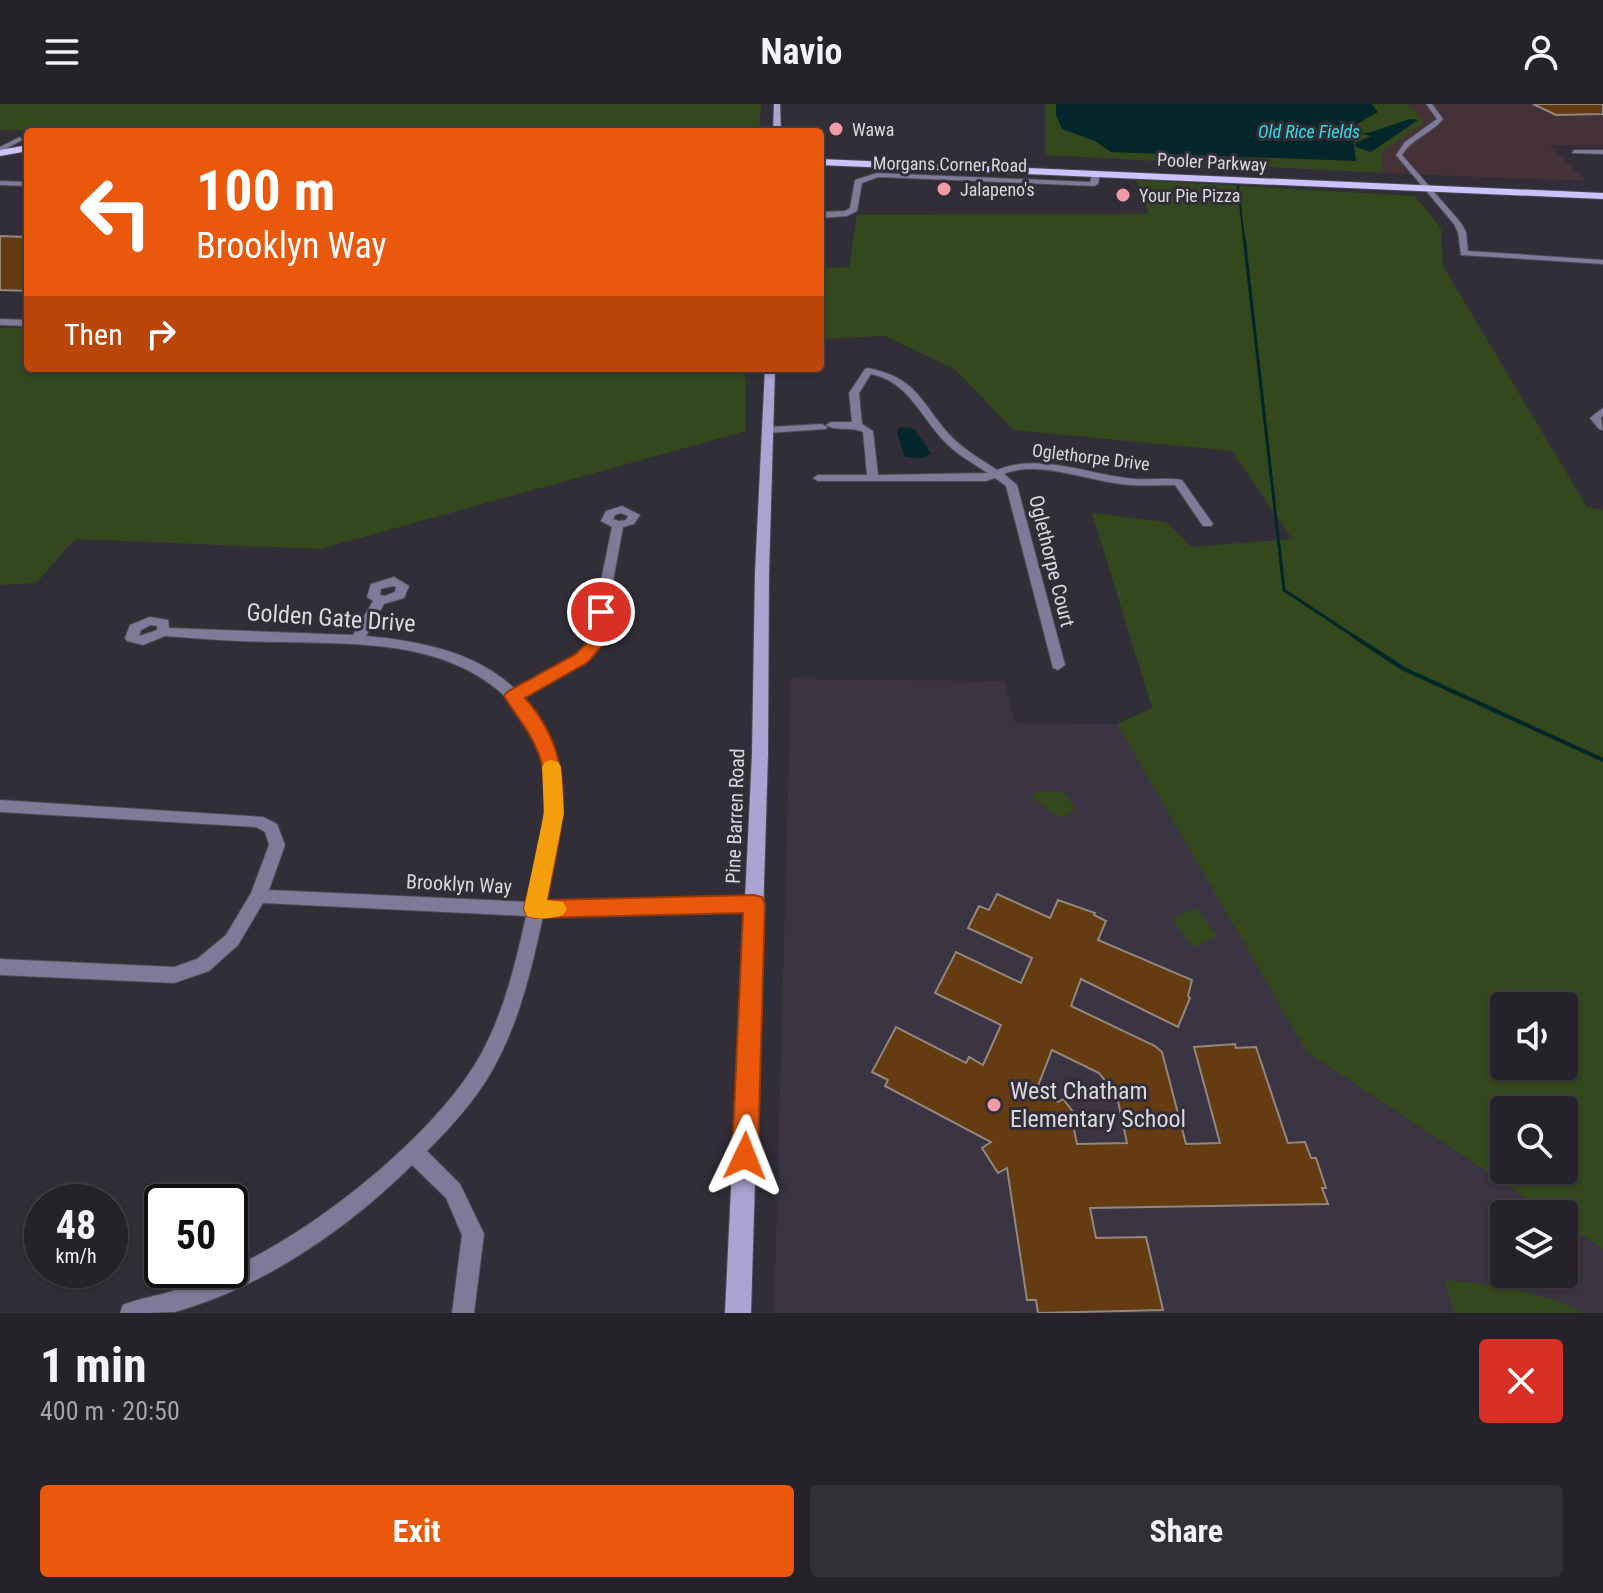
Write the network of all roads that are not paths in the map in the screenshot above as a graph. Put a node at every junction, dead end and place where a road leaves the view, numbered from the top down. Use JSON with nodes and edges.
{"nodes":[{"id":1,"x":777,"y":104,"type":"edge"},
{"id":2,"x":1429,"y":104,"type":"edge"},
{"id":3,"x":777,"y":128,"type":"edge"},
{"id":4,"x":0,"y":138,"type":"edge"},
{"id":5,"x":24,"y":143,"type":"edge"},
{"id":6,"x":24,"y":143,"type":"edge"},
{"id":7,"x":2,"y":148,"type":"edge"},
{"id":8,"x":1574,"y":152,"type":"dead end"},
{"id":9,"x":1603,"y":152,"type":"edge"},
{"id":10,"x":824,"y":155,"type":"edge"},
{"id":11,"x":824,"y":162,"type":"edge"},
{"id":12,"x":1094,"y":169,"type":"junction"},
{"id":13,"x":0,"y":183,"type":"edge"},
{"id":14,"x":24,"y":184,"type":"edge"},
{"id":15,"x":1422,"y":184,"type":"junction"},
{"id":16,"x":1603,"y":189,"type":"edge"},
{"id":17,"x":1603,"y":196,"type":"edge"},
{"id":18,"x":824,"y":215,"type":"edge"},
{"id":19,"x":1603,"y":262,"type":"edge"},
{"id":20,"x":0,"y":322,"type":"edge"},
{"id":21,"x":24,"y":323,"type":"edge"},
{"id":22,"x":770,"y":372,"type":"edge"},
{"id":23,"x":1603,"y":411,"type":"edge"},
{"id":24,"x":768,"y":425,"type":"junction"},
{"id":25,"x":857,"y":425,"type":"junction"},
{"id":26,"x":1603,"y":427,"type":"edge"},
{"id":27,"x":997,"y":474,"type":"junction"},
{"id":28,"x":818,"y":478,"type":"dead end"},
{"id":29,"x":873,"y":478,"type":"junction"},
{"id":30,"x":1207,"y":524,"type":"dead end"},
{"id":31,"x":618,"y":525,"type":"dead end"},
{"id":32,"x":380,"y":600,"type":"dead end"},
{"id":33,"x":163,"y":632,"type":"dead end"},
{"id":34,"x":357,"y":640,"type":"junction"},
{"id":35,"x":1058,"y":665,"type":"dead end"},
{"id":36,"x":513,"y":696,"type":"junction"},
{"id":37,"x":0,"y":806,"type":"edge"},
{"id":38,"x":258,"y":896,"type":"junction"},
{"id":39,"x":754,"y":904,"type":"junction"},
{"id":40,"x":535,"y":909,"type":"junction"},
{"id":41,"x":0,"y":967,"type":"edge"},
{"id":42,"x":413,"y":1152,"type":"junction"},
{"id":43,"x":131,"y":1313,"type":"edge"},
{"id":44,"x":463,"y":1313,"type":"edge"},
{"id":45,"x":738,"y":1313,"type":"edge"}],
"edges":[{"from":1,"to":3,"type":"main road"},
{"from":2,"to":15,"type":"street"},
{"from":4,"to":5,"type":"main road"},
{"from":6,"to":7,"type":"main road"},
{"from":8,"to":9,"type":"street"},
{"from":10,"to":12,"type":"main road","name":"Pooler Parkway"},
{"from":11,"to":12,"type":"main road","name":"Pooler Parkway"},
{"from":12,"to":15,"type":"main road","name":"Pooler Parkway"},
{"from":12,"to":15,"type":"main road","name":"Pooler Parkway"},
{"from":12,"to":18,"type":"street","name":"Morgans Corner Road"},
{"from":13,"to":14,"type":"street"},
{"from":15,"to":16,"type":"main road"},
{"from":15,"to":17,"type":"main road","name":"Pooler Parkway"},
{"from":15,"to":19,"type":"street"},
{"from":20,"to":21,"type":"street"},
{"from":22,"to":24,"type":"main road","name":"Pine Barren Road"},
{"from":23,"to":26,"type":"street"},
{"from":24,"to":25,"type":"street"},
{"from":24,"to":39,"type":"main road","name":"Pine Barren Road"},
{"from":25,"to":27,"type":"street"},
{"from":25,"to":29,"type":"street"},
{"from":27,"to":29,"type":"street","name":"Oglethorpe Drive"},
{"from":27,"to":30,"type":"street","name":"Oglethorpe Drive"},
{"from":27,"to":35,"type":"street","name":"Oglethorpe Court"},
{"from":28,"to":29,"type":"street","name":"Oglethorpe Drive"},
{"from":31,"to":36,"type":"street"},
{"from":32,"to":34,"type":"street"},
{"from":33,"to":34,"type":"street","name":"Golden Gate Drive"},
{"from":34,"to":36,"type":"street","name":"Golden Gate Drive"},
{"from":36,"to":40,"type":"street","name":"Golden Gate Drive"},
{"from":37,"to":38,"type":"street"},
{"from":38,"to":40,"type":"street","name":"Brooklyn Way"},
{"from":38,"to":41,"type":"street"},
{"from":39,"to":40,"type":"street","name":"Brooklyn Way"},
{"from":39,"to":45,"type":"main road","name":"Pine Barren Road"},
{"from":40,"to":42,"type":"street","name":"Golden Gate Drive"},
{"from":42,"to":43,"type":"street","name":"Golden Gate Drive"},
{"from":42,"to":44,"type":"street"}]}
